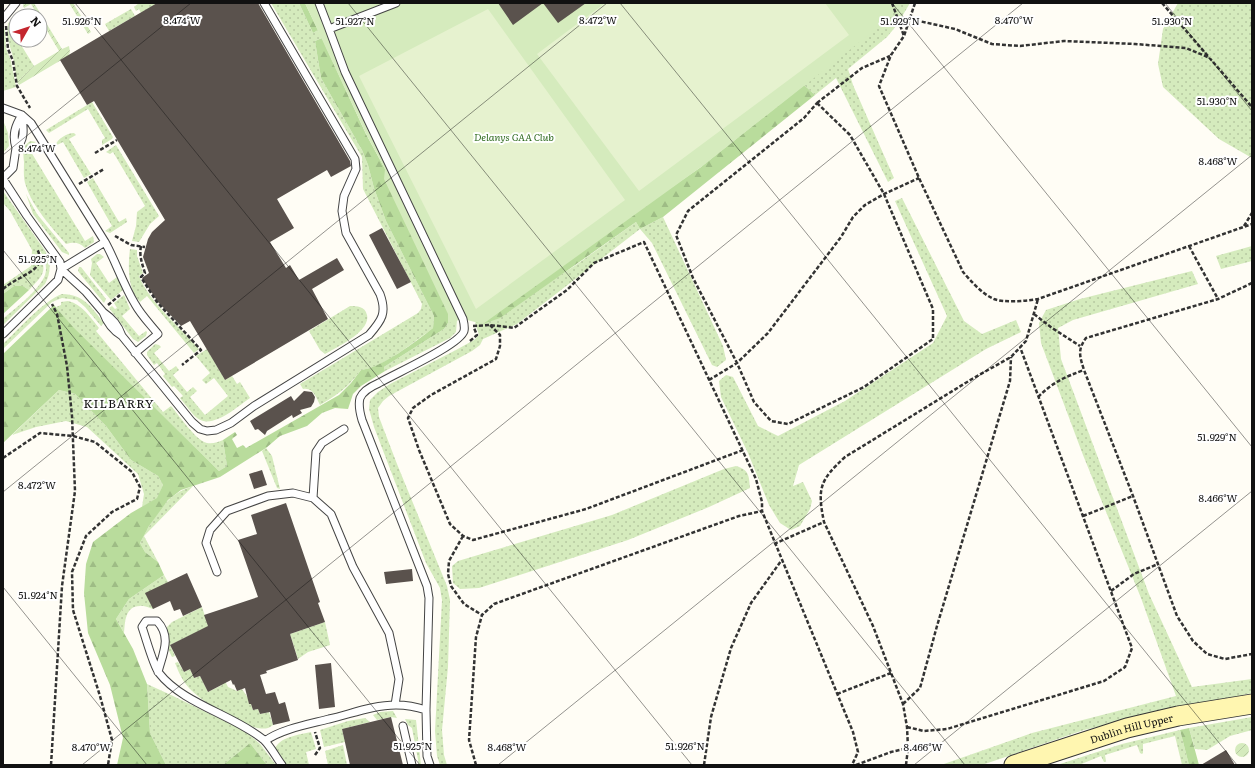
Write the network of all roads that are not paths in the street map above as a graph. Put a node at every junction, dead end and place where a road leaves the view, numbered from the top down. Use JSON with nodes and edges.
{"nodes":[{"id":1,"x":16,"y":3,"type":"edge"},
{"id":2,"x":264,"y":3,"type":"edge"},
{"id":3,"x":319,"y":3,"type":"edge"},
{"id":4,"x":396,"y":3,"type":"edge"},
{"id":5,"x":3,"y":19,"type":"edge"},
{"id":6,"x":329,"y":29,"type":"junction"},
{"id":7,"x":3,"y":108,"type":"edge"},
{"id":8,"x":22,"y":115,"type":"junction"},
{"id":9,"x":3,"y":179,"type":"edge"},
{"id":10,"x":105,"y":242,"type":"junction"},
{"id":11,"x":61,"y":269,"type":"junction"},
{"id":12,"x":3,"y":334,"type":"edge"},
{"id":13,"x":135,"y":353,"type":"junction"},
{"id":14,"x":344,"y":429,"type":"dead end"},
{"id":15,"x":312,"y":498,"type":"junction"},
{"id":16,"x":217,"y":572,"type":"dead end"},
{"id":17,"x":158,"y":672,"type":"junction"},
{"id":18,"x":1252,"y":704,"type":"edge"},
{"id":19,"x":395,"y":705,"type":"junction"},
{"id":20,"x":426,"y":710,"type":"junction"},
{"id":21,"x":403,"y":726,"type":"dead end"},
{"id":22,"x":265,"y":741,"type":"junction"},
{"id":23,"x":282,"y":765,"type":"edge"},
{"id":24,"x":412,"y":765,"type":"edge"},
{"id":25,"x":430,"y":765,"type":"edge"},
{"id":26,"x":1014,"y":765,"type":"edge"}],
"edges":[{"from":1,"to":5,"type":"lane"},
{"from":2,"to":13,"type":"lane"},
{"from":3,"to":6,"type":"lane"},
{"from":4,"to":6,"type":"lane"},
{"from":6,"to":20,"type":"lane"},
{"from":7,"to":8,"type":"lane"},
{"from":8,"to":9,"type":"lane"},
{"from":8,"to":10,"type":"lane"},
{"from":9,"to":11,"type":"lane"},
{"from":10,"to":11,"type":"lane"},
{"from":10,"to":13,"type":"lane"},
{"from":11,"to":12,"type":"lane"},
{"from":11,"to":13,"type":"lane"},
{"from":14,"to":15,"type":"lane"},
{"from":15,"to":16,"type":"lane"},
{"from":15,"to":19,"type":"lane"},
{"from":17,"to":17,"type":"lane"},
{"from":17,"to":22,"type":"lane"},
{"from":18,"to":26,"type":"street","name":"Dublin Hill Upper"},
{"from":19,"to":20,"type":"lane"},
{"from":19,"to":22,"type":"lane"},
{"from":20,"to":25,"type":"lane"},
{"from":21,"to":24,"type":"lane"},
{"from":22,"to":23,"type":"lane"}]}
